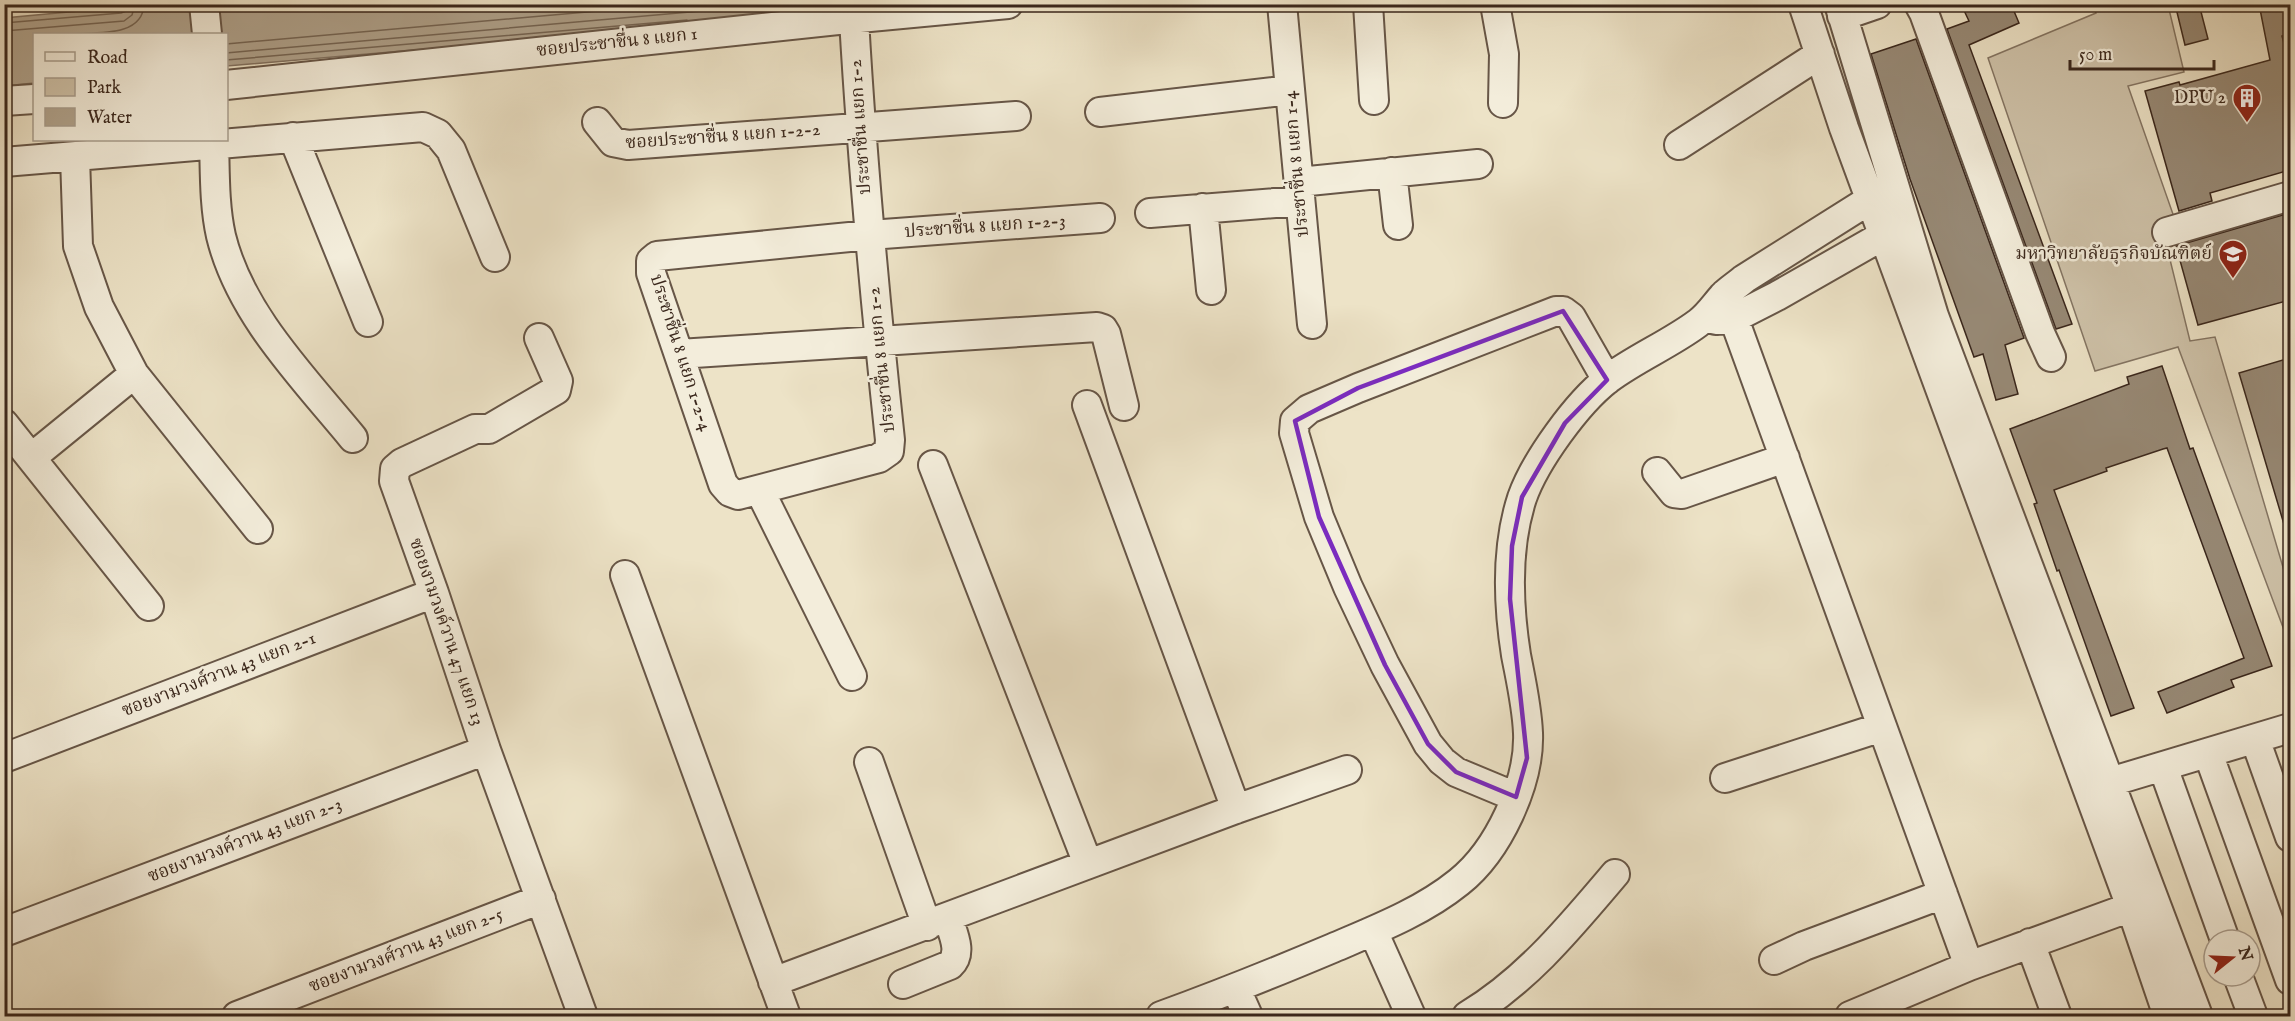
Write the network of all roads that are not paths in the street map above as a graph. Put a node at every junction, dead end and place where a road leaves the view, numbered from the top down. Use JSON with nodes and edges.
{"nodes":[{"id":1,"x":204,"y":4,"type":"edge"},
{"id":2,"x":1008,"y":4,"type":"edge"},
{"id":3,"x":1282,"y":4,"type":"edge"},
{"id":4,"x":1368,"y":4,"type":"edge"},
{"id":5,"x":1496,"y":4,"type":"edge"},
{"id":6,"x":1803,"y":4,"type":"edge"},
{"id":7,"x":1877,"y":4,"type":"edge"},
{"id":8,"x":1918,"y":4,"type":"edge"},
{"id":9,"x":1841,"y":10,"type":"edge"},
{"id":10,"x":854,"y":19,"type":"junction"},
{"id":11,"x":207,"y":33,"type":"edge"},
{"id":12,"x":1820,"y":54,"type":"junction"},
{"id":13,"x":228,"y":85,"type":"edge"},
{"id":14,"x":1290,"y":90,"type":"junction"},
{"id":15,"x":33,"y":99,"type":"edge"},
{"id":16,"x":1374,"y":100,"type":"dead end"},
{"id":17,"x":4,"y":101,"type":"edge"},
{"id":18,"x":1503,"y":103,"type":"dead end"},
{"id":19,"x":1100,"y":112,"type":"dead end"},
{"id":20,"x":1016,"y":116,"type":"dead end"},
{"id":21,"x":597,"y":122,"type":"dead end"},
{"id":22,"x":860,"y":128,"type":"junction"},
{"id":23,"x":294,"y":137,"type":"junction"},
{"id":24,"x":228,"y":140,"type":"edge"},
{"id":25,"x":214,"y":141,"type":"edge"},
{"id":26,"x":1679,"y":146,"type":"dead end"},
{"id":27,"x":75,"y":158,"type":"junction"},
{"id":28,"x":4,"y":162,"type":"edge"},
{"id":29,"x":1478,"y":164,"type":"dead end"},
{"id":30,"x":1392,"y":172,"type":"junction"},
{"id":31,"x":1300,"y":191,"type":"junction"},
{"id":32,"x":2290,"y":196,"type":"edge"},
{"id":33,"x":1870,"y":199,"type":"junction"},
{"id":34,"x":1203,"y":208,"type":"junction"},
{"id":35,"x":1150,"y":213,"type":"dead end"},
{"id":36,"x":1100,"y":218,"type":"dead end"},
{"id":37,"x":1398,"y":225,"type":"dead end"},
{"id":38,"x":2167,"y":232,"type":"dead end"},
{"id":39,"x":870,"y":235,"type":"junction"},
{"id":40,"x":1884,"y":235,"type":"junction"},
{"id":41,"x":495,"y":257,"type":"dead end"},
{"id":42,"x":1211,"y":290,"type":"dead end"},
{"id":43,"x":1730,"y":306,"type":"junction"},
{"id":44,"x":368,"y":322,"type":"dead end"},
{"id":45,"x":1312,"y":324,"type":"dead end"},
{"id":46,"x":539,"y":338,"type":"dead end"},
{"id":47,"x":879,"y":342,"type":"junction"},
{"id":48,"x":679,"y":354,"type":"junction"},
{"id":49,"x":2051,"y":357,"type":"dead end"},
{"id":50,"x":134,"y":374,"type":"junction"},
{"id":51,"x":1607,"y":380,"type":"junction"},
{"id":52,"x":1087,"y":405,"type":"dead end"},
{"id":53,"x":1124,"y":406,"type":"dead end"},
{"id":54,"x":4,"y":424,"type":"edge"},
{"id":55,"x":353,"y":438,"type":"dead end"},
{"id":56,"x":1785,"y":458,"type":"junction"},
{"id":57,"x":32,"y":459,"type":"junction"},
{"id":58,"x":933,"y":465,"type":"dead end"},
{"id":59,"x":1657,"y":472,"type":"dead end"},
{"id":60,"x":723,"y":484,"type":"joint"},
{"id":61,"x":760,"y":490,"type":"junction"},
{"id":62,"x":258,"y":529,"type":"dead end"},
{"id":63,"x":626,"y":575,"type":"dead end"},
{"id":64,"x":434,"y":593,"type":"junction"},
{"id":65,"x":149,"y":606,"type":"dead end"},
{"id":66,"x":852,"y":676,"type":"dead end"},
{"id":67,"x":1882,"y":727,"type":"junction"},
{"id":68,"x":2290,"y":729,"type":"edge"},
{"id":69,"x":2255,"y":739,"type":"junction"},
{"id":70,"x":486,"y":750,"type":"junction"},
{"id":71,"x":2208,"y":753,"type":"junction"},
{"id":72,"x":4,"y":758,"type":"edge"},
{"id":73,"x":869,"y":762,"type":"dead end"},
{"id":74,"x":2163,"y":767,"type":"junction"},
{"id":75,"x":1347,"y":770,"type":"dead end"},
{"id":76,"x":1725,"y":778,"type":"dead end"},
{"id":77,"x":2110,"y":782,"type":"junction"},
{"id":78,"x":1516,"y":798,"type":"junction"},
{"id":79,"x":1236,"y":809,"type":"junction"},
{"id":80,"x":2290,"y":837,"type":"edge"},
{"id":81,"x":1088,"y":864,"type":"junction"},
{"id":82,"x":1615,"y":874,"type":"dead end"},
{"id":83,"x":1943,"y":894,"type":"junction"},
{"id":84,"x":541,"y":899,"type":"junction"},
{"id":85,"x":2131,"y":907,"type":"junction"},
{"id":86,"x":938,"y":922,"type":"junction"},
{"id":87,"x":2221,"y":928,"type":"edge"},
{"id":88,"x":1373,"y":931,"type":"junction"},
{"id":89,"x":4,"y":932,"type":"edge"},
{"id":90,"x":2030,"y":942,"type":"junction"},
{"id":91,"x":1774,"y":960,"type":"dead end"},
{"id":92,"x":1969,"y":966,"type":"junction"},
{"id":93,"x":2290,"y":980,"type":"edge"},
{"id":94,"x":773,"y":982,"type":"junction"},
{"id":95,"x":903,"y":984,"type":"dead end"},
{"id":96,"x":2242,"y":988,"type":"edge"},
{"id":97,"x":1236,"y":989,"type":"junction"},
{"id":98,"x":237,"y":1017,"type":"edge"},
{"id":99,"x":584,"y":1017,"type":"edge"},
{"id":100,"x":786,"y":1017,"type":"edge"},
{"id":101,"x":1161,"y":1017,"type":"edge"},
{"id":102,"x":1248,"y":1017,"type":"edge"},
{"id":103,"x":1411,"y":1017,"type":"edge"},
{"id":104,"x":1467,"y":1017,"type":"edge"},
{"id":105,"x":1850,"y":1017,"type":"edge"},
{"id":106,"x":2057,"y":1017,"type":"edge"},
{"id":107,"x":2168,"y":1017,"type":"edge"},
{"id":108,"x":2198,"y":1017,"type":"edge"},
{"id":109,"x":2253,"y":1017,"type":"edge"}],
"edges":[{"from":1,"to":11,"type":"street"},
{"from":2,"to":10,"type":"street","name":"ซอยประชาชื่น 8 แยก 1"},
{"from":3,"to":14,"type":"street","name":"ประชาชื่น 8 แยก 1-4"},
{"from":4,"to":16,"type":"street"},
{"from":5,"to":18,"type":"street"},
{"from":6,"to":12,"type":"street"},
{"from":7,"to":9,"type":"street"},
{"from":8,"to":49,"type":"street"},
{"from":9,"to":77,"type":"street"},
{"from":10,"to":13,"type":"street","name":"ซอยประชาชื่น 8 แยก 1"},
{"from":10,"to":22,"type":"street","name":"ประชาชื่น แยก 1-2"},
{"from":12,"to":26,"type":"street"},
{"from":12,"to":33,"type":"street"},
{"from":14,"to":19,"type":"street"},
{"from":14,"to":31,"type":"street","name":"ประชาชื่น 8 แยก 1-4"},
{"from":15,"to":17,"type":"street"},
{"from":20,"to":22,"type":"street","name":"ซอยประชาชื่น 8 แยก 1-2-2"},
{"from":21,"to":22,"type":"street","name":"ซอยประชาชื่น 8 แยก 1-2-2"},
{"from":22,"to":39,"type":"street","name":"ประชาชื่น แยก 1-2"},
{"from":23,"to":24,"type":"street"},
{"from":23,"to":41,"type":"street"},
{"from":23,"to":44,"type":"street"},
{"from":25,"to":27,"type":"street"},
{"from":25,"to":55,"type":"street"},
{"from":27,"to":28,"type":"street"},
{"from":27,"to":50,"type":"street"},
{"from":29,"to":30,"type":"street"},
{"from":30,"to":31,"type":"street"},
{"from":30,"to":37,"type":"street"},
{"from":31,"to":34,"type":"street"},
{"from":31,"to":45,"type":"street","name":"ประชาชื่น 8 แยก 1-4"},
{"from":32,"to":38,"type":"street"},
{"from":33,"to":40,"type":"street"},
{"from":33,"to":43,"type":"street"},
{"from":34,"to":35,"type":"street"},
{"from":34,"to":42,"type":"street"},
{"from":36,"to":39,"type":"street","name":"ประชาชื่น 8 แยก 1-2-3"},
{"from":39,"to":47,"type":"street","name":"ประชาชื่น 8 แยก 1-2"},
{"from":39,"to":48,"type":"street","name":"ประชาชื่น 8 แยก 1-2-4"},
{"from":40,"to":43,"type":"street"},
{"from":40,"to":85,"type":"street"},
{"from":43,"to":51,"type":"street"},
{"from":43,"to":56,"type":"street"},
{"from":46,"to":64,"type":"street","name":"ซอยงามวงค์วาน 47 แยก 13"},
{"from":47,"to":48,"type":"street"},
{"from":47,"to":53,"type":"street"},
{"from":47,"to":61,"type":"street","name":"ประชาชื่น 8 แยก 1-2"},
{"from":48,"to":60,"type":"street","name":"ประชาชื่น 8 แยก 1-2-4"},
{"from":50,"to":57,"type":"street"},
{"from":50,"to":62,"type":"street"},
{"from":51,"to":78,"type":"street"},
{"from":51,"to":78,"type":"street"},
{"from":52,"to":79,"type":"street"},
{"from":54,"to":57,"type":"street"},
{"from":56,"to":59,"type":"street"},
{"from":56,"to":67,"type":"street"},
{"from":57,"to":65,"type":"street"},
{"from":58,"to":81,"type":"street"},
{"from":60,"to":61,"type":"street","name":"ประชาชื่น 8 แยก 1-2"},
{"from":61,"to":66,"type":"street"},
{"from":63,"to":94,"type":"street"},
{"from":64,"to":70,"type":"street","name":"ซอยงามวงค์วาน 47 แยก 13"},
{"from":64,"to":72,"type":"street","name":"ซอยงามวงศ์วาน 43 แยก 2-1"},
{"from":67,"to":76,"type":"street"},
{"from":67,"to":83,"type":"street"},
{"from":68,"to":69,"type":"street"},
{"from":69,"to":71,"type":"street"},
{"from":69,"to":80,"type":"street"},
{"from":70,"to":84,"type":"street","name":"ซอยงามวงค์วาน 47 แยก 13"},
{"from":70,"to":89,"type":"street","name":"ซอยงามวงค์วาน 43 แยก 2-3"},
{"from":71,"to":74,"type":"street"},
{"from":71,"to":93,"type":"street"},
{"from":73,"to":86,"type":"street"},
{"from":74,"to":77,"type":"street"},
{"from":74,"to":87,"type":"street"},
{"from":75,"to":79,"type":"street"},
{"from":77,"to":108,"type":"street"},
{"from":78,"to":88,"type":"street"},
{"from":79,"to":81,"type":"street"},
{"from":81,"to":86,"type":"street"},
{"from":82,"to":104,"type":"street"},
{"from":83,"to":91,"type":"street"},
{"from":83,"to":92,"type":"street"},
{"from":84,"to":98,"type":"street","name":"ซอยงามวงศ์วาน 43 แยก 2-5"},
{"from":84,"to":99,"type":"street","name":"ซอยงามวงค์วาน 47 แยก 13"},
{"from":85,"to":90,"type":"street"},
{"from":85,"to":107,"type":"street"},
{"from":86,"to":94,"type":"street"},
{"from":86,"to":95,"type":"street"},
{"from":88,"to":97,"type":"street"},
{"from":88,"to":103,"type":"street"},
{"from":90,"to":92,"type":"street"},
{"from":90,"to":106,"type":"street"},
{"from":92,"to":105,"type":"street"},
{"from":94,"to":100,"type":"street"},
{"from":96,"to":109,"type":"street"},
{"from":97,"to":101,"type":"street"},
{"from":97,"to":102,"type":"street"}]}
